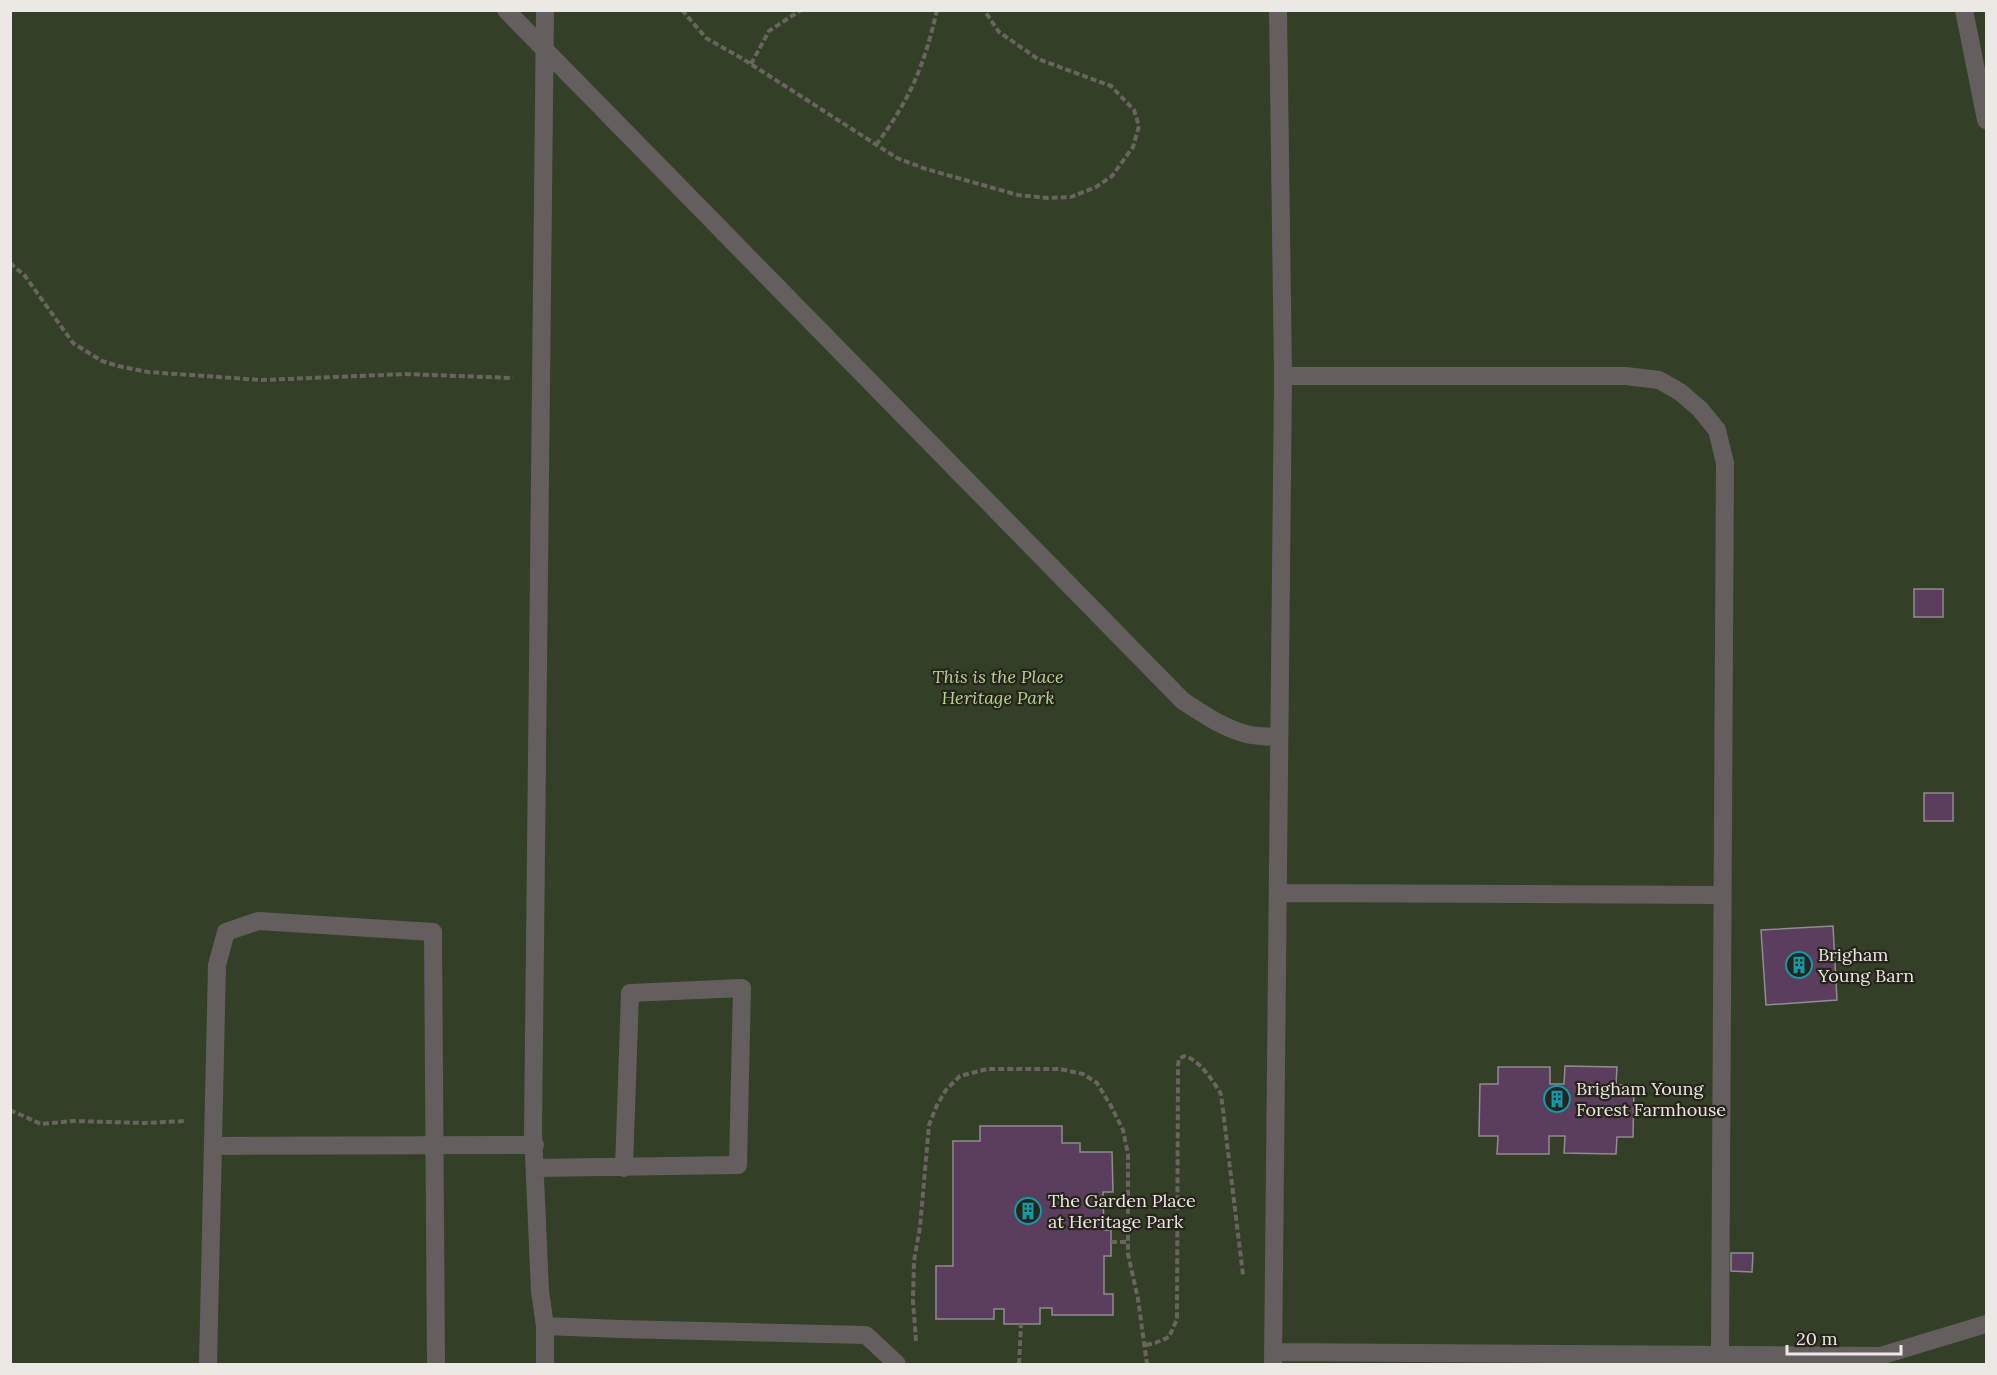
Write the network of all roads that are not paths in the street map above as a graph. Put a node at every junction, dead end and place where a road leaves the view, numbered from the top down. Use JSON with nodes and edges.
{"nodes":[{"id":1,"x":506,"y":10,"type":"edge"},
{"id":2,"x":545,"y":10,"type":"edge"},
{"id":3,"x":1278,"y":10,"type":"edge"},
{"id":4,"x":1964,"y":10,"type":"edge"},
{"id":5,"x":545,"y":50,"type":"junction"},
{"id":6,"x":1986,"y":120,"type":"edge"},
{"id":7,"x":1283,"y":376,"type":"junction"},
{"id":8,"x":1279,"y":737,"type":"junction"},
{"id":9,"x":1278,"y":893,"type":"junction"},
{"id":10,"x":1722,"y":895,"type":"junction"},
{"id":11,"x":535,"y":1145,"type":"junction"},
{"id":12,"x":213,"y":1146,"type":"junction"},
{"id":13,"x":435,"y":1146,"type":"junction"},
{"id":14,"x":535,"y":1168,"type":"junction"},
{"id":15,"x":624,"y":1168,"type":"junction"},
{"id":16,"x":1986,"y":1324,"type":"edge"},
{"id":17,"x":545,"y":1326,"type":"junction"},
{"id":18,"x":1720,"y":1354,"type":"junction"},
{"id":19,"x":1273,"y":1358,"type":"edge"},
{"id":20,"x":208,"y":1365,"type":"edge"},
{"id":21,"x":436,"y":1365,"type":"edge"},
{"id":22,"x":546,"y":1365,"type":"edge"},
{"id":23,"x":897,"y":1365,"type":"edge"}],
"edges":[{"from":1,"to":5,"type":"lane"},
{"from":2,"to":5,"type":"lane"},
{"from":3,"to":7,"type":"lane"},
{"from":4,"to":6,"type":"lane"},
{"from":5,"to":8,"type":"lane"},
{"from":5,"to":11,"type":"lane"},
{"from":7,"to":8,"type":"lane"},
{"from":7,"to":10,"type":"lane"},
{"from":8,"to":9,"type":"lane"},
{"from":9,"to":10,"type":"lane"},
{"from":9,"to":19,"type":"lane"},
{"from":10,"to":18,"type":"lane"},
{"from":11,"to":13,"type":"lane"},
{"from":11,"to":14,"type":"lane"},
{"from":12,"to":13,"type":"lane"},
{"from":12,"to":13,"type":"lane"},
{"from":12,"to":20,"type":"lane"},
{"from":13,"to":21,"type":"lane"},
{"from":14,"to":15,"type":"lane"},
{"from":14,"to":17,"type":"lane"},
{"from":15,"to":15,"type":"lane"},
{"from":16,"to":18,"type":"lane"},
{"from":17,"to":22,"type":"lane"},
{"from":17,"to":23,"type":"lane"},
{"from":18,"to":19,"type":"lane"}]}
